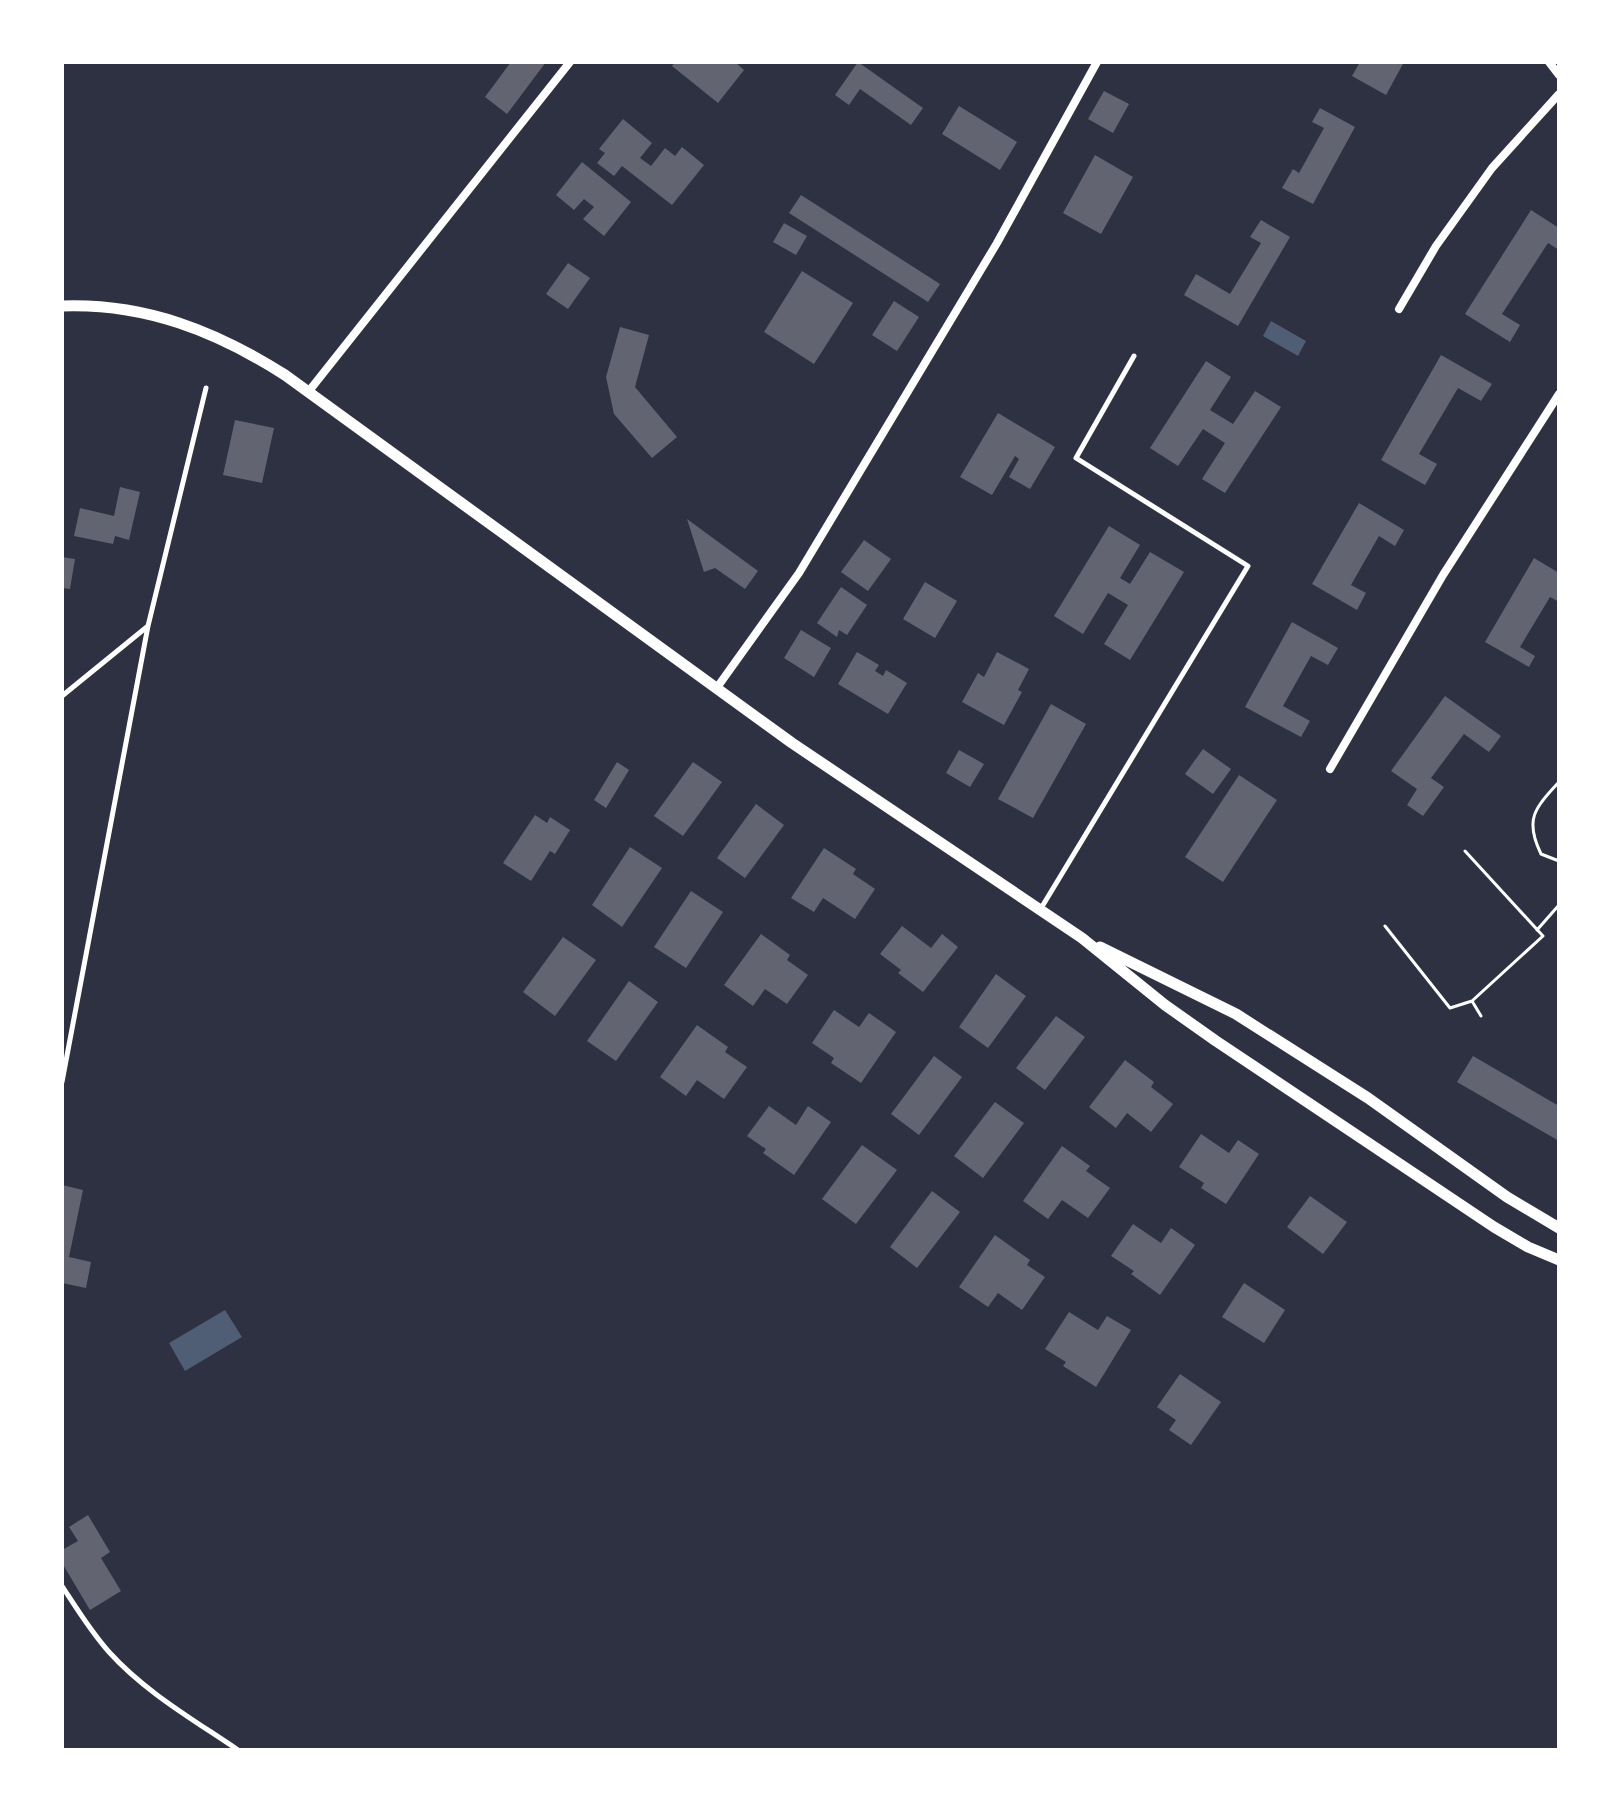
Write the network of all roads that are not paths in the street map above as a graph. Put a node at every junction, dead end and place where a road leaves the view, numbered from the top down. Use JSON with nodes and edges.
{"nodes":[{"id":1,"x":570,"y":62,"type":"edge"},
{"id":2,"x":1097,"y":62,"type":"edge"},
{"id":3,"x":1549,"y":62,"type":"edge"},
{"id":4,"x":1559,"y":75,"type":"edge"},
{"id":5,"x":1559,"y":94,"type":"edge"},
{"id":6,"x":62,"y":306,"type":"edge"},
{"id":7,"x":1399,"y":309,"type":"dead end"},
{"id":8,"x":1134,"y":356,"type":"dead end"},
{"id":9,"x":206,"y":388,"type":"dead end"},
{"id":10,"x":309,"y":391,"type":"junction"},
{"id":11,"x":1559,"y":394,"type":"edge"},
{"id":12,"x":148,"y":626,"type":"junction"},
{"id":13,"x":716,"y":689,"type":"junction"},
{"id":14,"x":62,"y":696,"type":"edge"},
{"id":15,"x":1330,"y":769,"type":"dead end"},
{"id":16,"x":1040,"y":910,"type":"junction"},
{"id":17,"x":1082,"y":938,"type":"junction"},
{"id":18,"x":62,"y":1082,"type":"edge"},
{"id":19,"x":1559,"y":1228,"type":"edge"},
{"id":20,"x":1559,"y":1260,"type":"edge"},
{"id":21,"x":62,"y":1586,"type":"edge"},
{"id":22,"x":238,"y":1750,"type":"edge"}],
"edges":[{"from":1,"to":10,"type":"street"},
{"from":2,"to":13,"type":"street"},
{"from":3,"to":4,"type":"street"},
{"from":5,"to":7,"type":"street"},
{"from":6,"to":10,"type":"street"},
{"from":8,"to":16,"type":"lane"},
{"from":9,"to":12,"type":"lane"},
{"from":10,"to":13,"type":"street"},
{"from":11,"to":15,"type":"street"},
{"from":12,"to":14,"type":"lane"},
{"from":12,"to":18,"type":"lane"},
{"from":13,"to":16,"type":"street"},
{"from":16,"to":17,"type":"street"},
{"from":17,"to":19,"type":"street"},
{"from":17,"to":20,"type":"street"},
{"from":21,"to":22,"type":"lane"}]}
